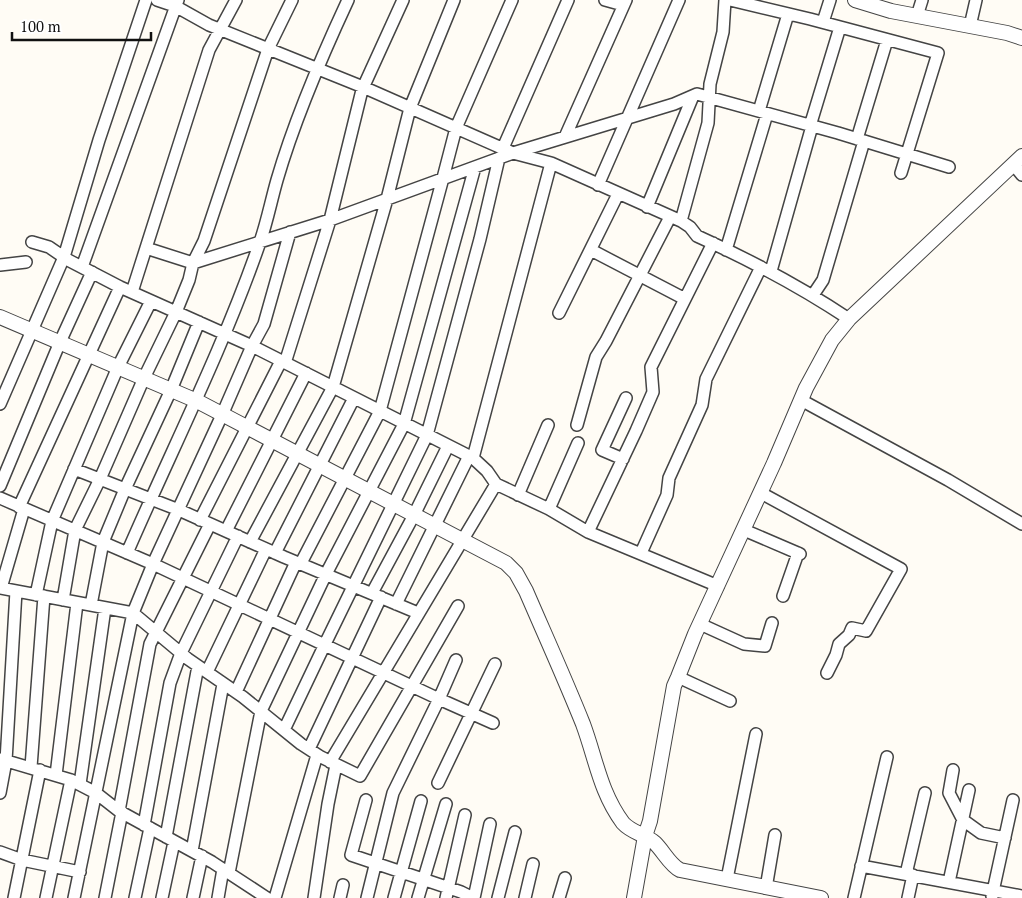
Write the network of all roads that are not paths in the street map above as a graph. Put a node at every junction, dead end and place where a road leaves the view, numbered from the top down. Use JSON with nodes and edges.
{"nodes":[{"id":1,"x":146,"y":0,"type":"edge"},
{"id":2,"x":157,"y":0,"type":"edge"},
{"id":3,"x":236,"y":0,"type":"edge"},
{"id":4,"x":292,"y":0,"type":"edge"},
{"id":5,"x":348,"y":0,"type":"edge"},
{"id":6,"x":403,"y":0,"type":"edge"},
{"id":7,"x":454,"y":0,"type":"edge"},
{"id":8,"x":512,"y":0,"type":"edge"},
{"id":9,"x":568,"y":0,"type":"edge"},
{"id":10,"x":605,"y":0,"type":"edge"},
{"id":11,"x":679,"y":0,"type":"edge"},
{"id":12,"x":725,"y":0,"type":"edge"},
{"id":13,"x":730,"y":0,"type":"edge"},
{"id":14,"x":830,"y":0,"type":"edge"},
{"id":15,"x":922,"y":0,"type":"edge"},
{"id":16,"x":976,"y":0,"type":"edge"},
{"id":17,"x":864,"y":1,"type":"edge"},
{"id":18,"x":624,"y":2,"type":"edge"},
{"id":19,"x":177,"y":3,"type":"edge"},
{"id":20,"x":788,"y":14,"type":"junction"},
{"id":21,"x":917,"y":16,"type":"junction"},
{"id":22,"x":823,"y":22,"type":"junction"},
{"id":23,"x":970,"y":26,"type":"junction"},
{"id":24,"x":840,"y":27,"type":"junction"},
{"id":25,"x":221,"y":30,"type":"junction"},
{"id":26,"x":1022,"y":38,"type":"edge"},
{"id":27,"x":887,"y":40,"type":"junction"},
{"id":28,"x":268,"y":49,"type":"junction"},
{"id":29,"x":316,"y":68,"type":"junction"},
{"id":30,"x":363,"y":87,"type":"junction"},
{"id":31,"x":693,"y":96,"type":"junction"},
{"id":32,"x":710,"y":97,"type":"junction"},
{"id":33,"x":410,"y":108,"type":"junction"},
{"id":34,"x":763,"y":113,"type":"junction"},
{"id":35,"x":626,"y":118,"type":"junction"},
{"id":36,"x":811,"y":126,"type":"junction"},
{"id":37,"x":456,"y":128,"type":"junction"},
{"id":38,"x":565,"y":137,"type":"junction"},
{"id":39,"x":861,"y":140,"type":"junction"},
{"id":40,"x":505,"y":153,"type":"junction"},
{"id":41,"x":907,"y":154,"type":"junction"},
{"id":42,"x":551,"y":163,"type":"junction"},
{"id":43,"x":1019,"y":165,"type":"edge"},
{"id":44,"x":474,"y":167,"type":"junction"},
{"id":45,"x":949,"y":167,"type":"dead end"},
{"id":46,"x":901,"y":173,"type":"dead end"},
{"id":47,"x":444,"y":178,"type":"junction"},
{"id":48,"x":598,"y":185,"type":"junction"},
{"id":49,"x":618,"y":194,"type":"junction"},
{"id":50,"x":387,"y":199,"type":"junction"},
{"id":51,"x":647,"y":207,"type":"junction"},
{"id":52,"x":676,"y":219,"type":"junction"},
{"id":53,"x":330,"y":220,"type":"junction"},
{"id":54,"x":290,"y":232,"type":"junction"},
{"id":55,"x":261,"y":241,"type":"junction"},
{"id":56,"x":32,"y":242,"type":"dead end"},
{"id":57,"x":713,"y":244,"type":"junction"},
{"id":58,"x":146,"y":248,"type":"junction"},
{"id":59,"x":591,"y":250,"type":"junction"},
{"id":60,"x":726,"y":250,"type":"junction"},
{"id":61,"x":64,"y":257,"type":"junction"},
{"id":62,"x":26,"y":262,"type":"dead end"},
{"id":63,"x":194,"y":263,"type":"junction"},
{"id":64,"x":0,"y":265,"type":"edge"},
{"id":65,"x":766,"y":269,"type":"junction"},
{"id":66,"x":87,"y":270,"type":"junction"},
{"id":67,"x":640,"y":276,"type":"junction"},
{"id":68,"x":120,"y":287,"type":"junction"},
{"id":69,"x":132,"y":292,"type":"junction"},
{"id":70,"x":814,"y":295,"type":"junction"},
{"id":71,"x":685,"y":299,"type":"junction"},
{"id":72,"x":151,"y":301,"type":"junction"},
{"id":73,"x":176,"y":312,"type":"junction"},
{"id":74,"x":559,"y":313,"type":"dead end"},
{"id":75,"x":1,"y":318,"type":"edge"},
{"id":76,"x":849,"y":319,"type":"junction"},
{"id":77,"x":199,"y":322,"type":"junction"},
{"id":78,"x":33,"y":331,"type":"junction"},
{"id":79,"x":225,"y":334,"type":"junction"},
{"id":80,"x":60,"y":342,"type":"junction"},
{"id":81,"x":252,"y":346,"type":"junction"},
{"id":82,"x":89,"y":354,"type":"junction"},
{"id":83,"x":283,"y":362,"type":"junction"},
{"id":84,"x":118,"y":367,"type":"junction"},
{"id":85,"x":306,"y":374,"type":"junction"},
{"id":86,"x":144,"y":378,"type":"junction"},
{"id":87,"x":333,"y":387,"type":"junction"},
{"id":88,"x":171,"y":390,"type":"junction"},
{"id":89,"x":354,"y":398,"type":"junction"},
{"id":90,"x":626,"y":398,"type":"dead end"},
{"id":91,"x":801,"y":400,"type":"junction"},
{"id":92,"x":197,"y":401,"type":"junction"},
{"id":93,"x":0,"y":404,"type":"edge"},
{"id":94,"x":380,"y":411,"type":"junction"},
{"id":95,"x":222,"y":415,"type":"junction"},
{"id":96,"x":404,"y":424,"type":"junction"},
{"id":97,"x":548,"y":425,"type":"dead end"},
{"id":98,"x":577,"y":425,"type":"dead end"},
{"id":99,"x":246,"y":427,"type":"junction"},
{"id":100,"x":427,"y":435,"type":"junction"},
{"id":101,"x":271,"y":440,"type":"junction"},
{"id":102,"x":578,"y":443,"type":"dead end"},
{"id":103,"x":448,"y":446,"type":"junction"},
{"id":104,"x":298,"y":454,"type":"junction"},
{"id":105,"x":471,"y":457,"type":"junction"},
{"id":106,"x":623,"y":459,"type":"junction"},
{"id":107,"x":320,"y":466,"type":"junction"},
{"id":108,"x":74,"y":469,"type":"junction"},
{"id":109,"x":100,"y":479,"type":"junction"},
{"id":110,"x":345,"y":479,"type":"junction"},
{"id":111,"x":496,"y":484,"type":"junction"},
{"id":112,"x":0,"y":486,"type":"edge"},
{"id":113,"x":125,"y":489,"type":"junction"},
{"id":114,"x":368,"y":491,"type":"junction"},
{"id":115,"x":761,"y":493,"type":"junction"},
{"id":116,"x":518,"y":495,"type":"junction"},
{"id":117,"x":0,"y":498,"type":"edge"},
{"id":118,"x":151,"y":499,"type":"junction"},
{"id":119,"x":394,"y":504,"type":"junction"},
{"id":120,"x":22,"y":508,"type":"junction"},
{"id":121,"x":549,"y":509,"type":"junction"},
{"id":122,"x":179,"y":510,"type":"junction"},
{"id":123,"x":414,"y":515,"type":"junction"},
{"id":124,"x":52,"y":521,"type":"junction"},
{"id":125,"x":205,"y":522,"type":"junction"},
{"id":126,"x":1022,"y":524,"type":"edge"},
{"id":127,"x":435,"y":526,"type":"junction"},
{"id":128,"x":75,"y":530,"type":"junction"},
{"id":129,"x":744,"y":530,"type":"junction"},
{"id":130,"x":226,"y":531,"type":"junction"},
{"id":131,"x":588,"y":532,"type":"junction"},
{"id":132,"x":238,"y":536,"type":"junction"},
{"id":133,"x":461,"y":540,"type":"junction"},
{"id":134,"x":103,"y":542,"type":"junction"},
{"id":135,"x":250,"y":542,"type":"junction"},
{"id":136,"x":271,"y":551,"type":"junction"},
{"id":137,"x":127,"y":553,"type":"junction"},
{"id":138,"x":640,"y":553,"type":"junction"},
{"id":139,"x":298,"y":562,"type":"junction"},
{"id":140,"x":153,"y":564,"type":"junction"},
{"id":141,"x":326,"y":574,"type":"junction"},
{"id":142,"x":183,"y":578,"type":"junction"},
{"id":143,"x":354,"y":586,"type":"junction"},
{"id":144,"x":718,"y":586,"type":"junction"},
{"id":145,"x":0,"y":588,"type":"edge"},
{"id":146,"x":16,"y":591,"type":"junction"},
{"id":147,"x":212,"y":591,"type":"junction"},
{"id":148,"x":376,"y":595,"type":"junction"},
{"id":149,"x":40,"y":596,"type":"junction"},
{"id":150,"x":783,"y":596,"type":"dead end"},
{"id":151,"x":63,"y":600,"type":"junction"},
{"id":152,"x":77,"y":603,"type":"junction"},
{"id":153,"x":240,"y":604,"type":"junction"},
{"id":154,"x":396,"y":604,"type":"junction"},
{"id":155,"x":91,"y":605,"type":"junction"},
{"id":156,"x":458,"y":606,"type":"dead end"},
{"id":157,"x":104,"y":608,"type":"junction"},
{"id":158,"x":418,"y":613,"type":"junction"},
{"id":159,"x":133,"y":614,"type":"junction"},
{"id":160,"x":270,"y":618,"type":"junction"},
{"id":161,"x":772,"y":623,"type":"dead end"},
{"id":162,"x":700,"y":624,"type":"junction"},
{"id":163,"x":156,"y":632,"type":"junction"},
{"id":164,"x":298,"y":632,"type":"junction"},
{"id":165,"x":325,"y":644,"type":"junction"},
{"id":166,"x":181,"y":653,"type":"junction"},
{"id":167,"x":353,"y":657,"type":"junction"},
{"id":168,"x":456,"y":660,"type":"dead end"},
{"id":169,"x":495,"y":664,"type":"dead end"},
{"id":170,"x":202,"y":669,"type":"junction"},
{"id":171,"x":383,"y":672,"type":"junction"},
{"id":172,"x":827,"y":673,"type":"dead end"},
{"id":173,"x":678,"y":677,"type":"junction"},
{"id":174,"x":223,"y":684,"type":"junction"},
{"id":175,"x":412,"y":686,"type":"junction"},
{"id":176,"x":236,"y":692,"type":"junction"},
{"id":177,"x":439,"y":699,"type":"junction"},
{"id":178,"x":730,"y":701,"type":"dead end"},
{"id":179,"x":261,"y":711,"type":"junction"},
{"id":180,"x":472,"y":714,"type":"junction"},
{"id":181,"x":493,"y":722,"type":"dead end"},
{"id":182,"x":284,"y":730,"type":"junction"},
{"id":183,"x":756,"y":734,"type":"dead end"},
{"id":184,"x":313,"y":752,"type":"junction"},
{"id":185,"x":887,"y":756,"type":"dead end"},
{"id":186,"x":3,"y":760,"type":"edge"},
{"id":187,"x":333,"y":763,"type":"junction"},
{"id":188,"x":36,"y":768,"type":"junction"},
{"id":189,"x":953,"y":770,"type":"dead end"},
{"id":190,"x":56,"y":775,"type":"junction"},
{"id":191,"x":75,"y":782,"type":"junction"},
{"id":192,"x":438,"y":783,"type":"dead end"},
{"id":193,"x":969,"y":790,"type":"dead end"},
{"id":194,"x":96,"y":792,"type":"junction"},
{"id":195,"x":0,"y":793,"type":"edge"},
{"id":196,"x":925,"y":793,"type":"dead end"},
{"id":197,"x":366,"y":800,"type":"dead end"},
{"id":198,"x":1013,"y":800,"type":"dead end"},
{"id":199,"x":421,"y":801,"type":"dead end"},
{"id":200,"x":446,"y":804,"type":"dead end"},
{"id":201,"x":121,"y":812,"type":"junction"},
{"id":202,"x":465,"y":815,"type":"dead end"},
{"id":203,"x":963,"y":820,"type":"junction"},
{"id":204,"x":490,"y":824,"type":"dead end"},
{"id":205,"x":147,"y":827,"type":"junction"},
{"id":206,"x":515,"y":832,"type":"dead end"},
{"id":207,"x":775,"y":835,"type":"dead end"},
{"id":208,"x":645,"y":836,"type":"junction"},
{"id":209,"x":1005,"y":838,"type":"junction"},
{"id":210,"x":170,"y":839,"type":"junction"},
{"id":211,"x":0,"y":852,"type":"edge"},
{"id":212,"x":197,"y":854,"type":"junction"},
{"id":213,"x":22,"y":860,"type":"junction"},
{"id":214,"x":376,"y":864,"type":"junction"},
{"id":215,"x":534,"y":864,"type":"dead end"},
{"id":216,"x":52,"y":866,"type":"junction"},
{"id":217,"x":861,"y":866,"type":"junction"},
{"id":218,"x":226,"y":871,"type":"junction"},
{"id":219,"x":80,"y":872,"type":"junction"},
{"id":220,"x":401,"y":872,"type":"junction"},
{"id":221,"x":909,"y":875,"type":"junction"},
{"id":222,"x":565,"y":878,"type":"dead end"},
{"id":223,"x":727,"y":879,"type":"junction"},
{"id":224,"x":423,"y":880,"type":"junction"},
{"id":225,"x":949,"y":882,"type":"junction"},
{"id":226,"x":248,"y":885,"type":"junction"},
{"id":227,"x":343,"y":885,"type":"dead end"},
{"id":228,"x":766,"y":888,"type":"junction"},
{"id":229,"x":447,"y":893,"type":"edge"},
{"id":230,"x":992,"y":894,"type":"edge"},
{"id":231,"x":75,"y":896,"type":"edge"},
{"id":232,"x":804,"y":896,"type":"edge"},
{"id":233,"x":1022,"y":896,"type":"edge"},
{"id":234,"x":14,"y":898,"type":"edge"},
{"id":235,"x":46,"y":898,"type":"edge"},
{"id":236,"x":86,"y":898,"type":"edge"},
{"id":237,"x":105,"y":898,"type":"edge"},
{"id":238,"x":135,"y":898,"type":"edge"},
{"id":239,"x":162,"y":898,"type":"edge"},
{"id":240,"x":193,"y":898,"type":"edge"},
{"id":241,"x":218,"y":898,"type":"edge"},
{"id":242,"x":246,"y":898,"type":"edge"},
{"id":243,"x":267,"y":898,"type":"edge"},
{"id":244,"x":275,"y":898,"type":"edge"},
{"id":245,"x":314,"y":898,"type":"edge"},
{"id":246,"x":340,"y":898,"type":"edge"},
{"id":247,"x":366,"y":898,"type":"edge"},
{"id":248,"x":394,"y":898,"type":"edge"},
{"id":249,"x":418,"y":898,"type":"edge"},
{"id":250,"x":473,"y":898,"type":"edge"},
{"id":251,"x":498,"y":898,"type":"edge"},
{"id":252,"x":525,"y":898,"type":"edge"},
{"id":253,"x":559,"y":898,"type":"edge"},
{"id":254,"x":634,"y":898,"type":"edge"},
{"id":255,"x":821,"y":898,"type":"edge"},
{"id":256,"x":854,"y":898,"type":"edge"},
{"id":257,"x":908,"y":898,"type":"edge"}],
"edges":[{"from":1,"to":61,"type":"street"},
{"from":2,"to":19,"type":"street"},
{"from":3,"to":25,"type":"street"},
{"from":4,"to":28,"type":"street"},
{"from":5,"to":29,"type":"street"},
{"from":6,"to":30,"type":"street"},
{"from":7,"to":33,"type":"street"},
{"from":8,"to":37,"type":"street"},
{"from":9,"to":40,"type":"street"},
{"from":10,"to":18,"type":"street"},
{"from":11,"to":35,"type":"street"},
{"from":12,"to":32,"type":"street"},
{"from":13,"to":20,"type":"street"},
{"from":14,"to":22,"type":"street"},
{"from":15,"to":21,"type":"street"},
{"from":16,"to":23,"type":"street"},
{"from":17,"to":21,"type":"street"},
{"from":18,"to":38,"type":"street"},
{"from":19,"to":25,"type":"street"},
{"from":19,"to":66,"type":"street"},
{"from":20,"to":22,"type":"street"},
{"from":20,"to":34,"type":"street"},
{"from":21,"to":23,"type":"street"},
{"from":22,"to":24,"type":"street"},
{"from":23,"to":26,"type":"street"},
{"from":24,"to":27,"type":"street"},
{"from":24,"to":36,"type":"street"},
{"from":25,"to":28,"type":"street"},
{"from":25,"to":58,"type":"street"},
{"from":27,"to":39,"type":"street"},
{"from":27,"to":41,"type":"street"},
{"from":28,"to":29,"type":"street"},
{"from":28,"to":63,"type":"street"},
{"from":29,"to":30,"type":"street"},
{"from":29,"to":55,"type":"street"},
{"from":30,"to":33,"type":"street"},
{"from":30,"to":53,"type":"street"},
{"from":31,"to":32,"type":"street"},
{"from":31,"to":35,"type":"street"},
{"from":31,"to":51,"type":"street"},
{"from":32,"to":34,"type":"street"},
{"from":32,"to":52,"type":"street"},
{"from":33,"to":37,"type":"street"},
{"from":33,"to":50,"type":"street"},
{"from":34,"to":36,"type":"street"},
{"from":34,"to":60,"type":"street"},
{"from":35,"to":38,"type":"street"},
{"from":35,"to":48,"type":"street"},
{"from":36,"to":39,"type":"street"},
{"from":36,"to":65,"type":"street"},
{"from":37,"to":40,"type":"street"},
{"from":37,"to":47,"type":"street"},
{"from":38,"to":40,"type":"street"},
{"from":39,"to":41,"type":"street"},
{"from":39,"to":70,"type":"street"},
{"from":40,"to":42,"type":"street"},
{"from":40,"to":44,"type":"street"},
{"from":40,"to":100,"type":"street"},
{"from":41,"to":45,"type":"street"},
{"from":41,"to":46,"type":"street"},
{"from":42,"to":48,"type":"street"},
{"from":42,"to":105,"type":"street"},
{"from":43,"to":76,"type":"street"},
{"from":44,"to":47,"type":"street"},
{"from":44,"to":96,"type":"street"},
{"from":47,"to":50,"type":"street"},
{"from":47,"to":94,"type":"street"},
{"from":48,"to":49,"type":"street"},
{"from":49,"to":51,"type":"street"},
{"from":49,"to":59,"type":"street"},
{"from":50,"to":53,"type":"street"},
{"from":50,"to":87,"type":"street"},
{"from":51,"to":52,"type":"street"},
{"from":52,"to":57,"type":"street"},
{"from":52,"to":67,"type":"street"},
{"from":53,"to":54,"type":"street"},
{"from":53,"to":83,"type":"street"},
{"from":54,"to":55,"type":"street"},
{"from":54,"to":81,"type":"street"},
{"from":55,"to":63,"type":"street"},
{"from":55,"to":79,"type":"street"},
{"from":56,"to":61,"type":"street"},
{"from":57,"to":60,"type":"street"},
{"from":57,"to":71,"type":"street"},
{"from":58,"to":63,"type":"street"},
{"from":58,"to":69,"type":"street"},
{"from":59,"to":67,"type":"street"},
{"from":59,"to":74,"type":"street"},
{"from":60,"to":65,"type":"street"},
{"from":61,"to":66,"type":"street"},
{"from":61,"to":78,"type":"street"},
{"from":62,"to":64,"type":"street"},
{"from":63,"to":73,"type":"street"},
{"from":65,"to":70,"type":"street"},
{"from":65,"to":138,"type":"street"},
{"from":66,"to":68,"type":"street"},
{"from":66,"to":80,"type":"street"},
{"from":67,"to":71,"type":"street"},
{"from":67,"to":98,"type":"street"},
{"from":68,"to":69,"type":"street"},
{"from":68,"to":82,"type":"street"},
{"from":69,"to":72,"type":"street"},
{"from":70,"to":76,"type":"street"},
{"from":71,"to":106,"type":"street"},
{"from":72,"to":73,"type":"street"},
{"from":72,"to":84,"type":"street"},
{"from":73,"to":77,"type":"street"},
{"from":73,"to":86,"type":"street"},
{"from":75,"to":78,"type":"street"},
{"from":76,"to":91,"type":"street"},
{"from":77,"to":79,"type":"street"},
{"from":77,"to":88,"type":"street"},
{"from":78,"to":80,"type":"street"},
{"from":78,"to":93,"type":"street"},
{"from":79,"to":81,"type":"street"},
{"from":79,"to":92,"type":"street"},
{"from":80,"to":82,"type":"street"},
{"from":80,"to":112,"type":"street"},
{"from":81,"to":83,"type":"street"},
{"from":81,"to":95,"type":"street"},
{"from":82,"to":84,"type":"street"},
{"from":82,"to":120,"type":"street"},
{"from":83,"to":85,"type":"street"},
{"from":83,"to":99,"type":"street"},
{"from":84,"to":86,"type":"street"},
{"from":84,"to":108,"type":"street"},
{"from":85,"to":87,"type":"street"},
{"from":85,"to":101,"type":"street"},
{"from":86,"to":88,"type":"street"},
{"from":86,"to":109,"type":"street"},
{"from":87,"to":89,"type":"street"},
{"from":87,"to":104,"type":"street"},
{"from":88,"to":92,"type":"street"},
{"from":88,"to":113,"type":"street"},
{"from":89,"to":94,"type":"street"},
{"from":89,"to":107,"type":"street"},
{"from":90,"to":106,"type":"street"},
{"from":91,"to":115,"type":"street"},
{"from":91,"to":126,"type":"street"},
{"from":92,"to":95,"type":"street"},
{"from":92,"to":118,"type":"street"},
{"from":94,"to":96,"type":"street"},
{"from":94,"to":110,"type":"street"},
{"from":95,"to":99,"type":"street"},
{"from":95,"to":122,"type":"street"},
{"from":96,"to":100,"type":"street"},
{"from":96,"to":114,"type":"street"},
{"from":97,"to":116,"type":"street"},
{"from":99,"to":101,"type":"street"},
{"from":99,"to":125,"type":"street"},
{"from":100,"to":103,"type":"street"},
{"from":100,"to":119,"type":"street"},
{"from":101,"to":104,"type":"street"},
{"from":101,"to":130,"type":"street"},
{"from":102,"to":121,"type":"street"},
{"from":103,"to":105,"type":"street"},
{"from":103,"to":123,"type":"street"},
{"from":104,"to":107,"type":"street"},
{"from":104,"to":135,"type":"street"},
{"from":105,"to":111,"type":"street"},
{"from":105,"to":127,"type":"street"},
{"from":106,"to":131,"type":"street"},
{"from":107,"to":110,"type":"street"},
{"from":107,"to":136,"type":"street"},
{"from":108,"to":109,"type":"street"},
{"from":108,"to":124,"type":"street"},
{"from":109,"to":113,"type":"street"},
{"from":109,"to":128,"type":"street"},
{"from":110,"to":114,"type":"street"},
{"from":110,"to":139,"type":"street"},
{"from":111,"to":116,"type":"street"},
{"from":111,"to":133,"type":"street"},
{"from":113,"to":118,"type":"street"},
{"from":113,"to":134,"type":"street"},
{"from":114,"to":119,"type":"street"},
{"from":114,"to":141,"type":"street"},
{"from":115,"to":129,"type":"street"},
{"from":115,"to":172,"type":"street"},
{"from":116,"to":121,"type":"street"},
{"from":117,"to":120,"type":"street"},
{"from":118,"to":122,"type":"street"},
{"from":118,"to":137,"type":"street"},
{"from":119,"to":123,"type":"street"},
{"from":119,"to":143,"type":"street"},
{"from":120,"to":124,"type":"street"},
{"from":120,"to":145,"type":"street"},
{"from":121,"to":131,"type":"street"},
{"from":122,"to":125,"type":"street"},
{"from":122,"to":140,"type":"street"},
{"from":123,"to":127,"type":"street"},
{"from":123,"to":148,"type":"street"},
{"from":124,"to":128,"type":"street"},
{"from":124,"to":149,"type":"street"},
{"from":125,"to":130,"type":"street"},
{"from":125,"to":142,"type":"street"},
{"from":127,"to":133,"type":"street"},
{"from":127,"to":154,"type":"street"},
{"from":128,"to":134,"type":"street"},
{"from":128,"to":151,"type":"street"},
{"from":129,"to":144,"type":"street"},
{"from":129,"to":150,"type":"street"},
{"from":130,"to":132,"type":"street"},
{"from":131,"to":138,"type":"street"},
{"from":132,"to":135,"type":"street"},
{"from":132,"to":147,"type":"street"},
{"from":133,"to":158,"type":"street"},
{"from":133,"to":208,"type":"street"},
{"from":134,"to":137,"type":"street"},
{"from":134,"to":155,"type":"street"},
{"from":135,"to":136,"type":"street"},
{"from":136,"to":139,"type":"street"},
{"from":136,"to":153,"type":"street"},
{"from":137,"to":140,"type":"street"},
{"from":138,"to":144,"type":"street"},
{"from":139,"to":141,"type":"street"},
{"from":139,"to":160,"type":"street"},
{"from":140,"to":142,"type":"street"},
{"from":140,"to":159,"type":"street"},
{"from":141,"to":143,"type":"street"},
{"from":141,"to":164,"type":"street"},
{"from":142,"to":147,"type":"street"},
{"from":142,"to":163,"type":"street"},
{"from":143,"to":148,"type":"street"},
{"from":143,"to":165,"type":"street"},
{"from":144,"to":162,"type":"street"},
{"from":145,"to":146,"type":"street"},
{"from":146,"to":149,"type":"street"},
{"from":146,"to":186,"type":"street"},
{"from":147,"to":153,"type":"street"},
{"from":147,"to":166,"type":"street"},
{"from":148,"to":154,"type":"street"},
{"from":148,"to":167,"type":"street"},
{"from":149,"to":151,"type":"street"},
{"from":149,"to":188,"type":"street"},
{"from":151,"to":152,"type":"street"},
{"from":152,"to":155,"type":"street"},
{"from":152,"to":190,"type":"street"},
{"from":153,"to":160,"type":"street"},
{"from":153,"to":170,"type":"street"},
{"from":154,"to":158,"type":"street"},
{"from":155,"to":157,"type":"street"},
{"from":156,"to":175,"type":"street"},
{"from":157,"to":159,"type":"street"},
{"from":157,"to":191,"type":"street"},
{"from":158,"to":171,"type":"street"},
{"from":159,"to":163,"type":"street"},
{"from":159,"to":194,"type":"street"},
{"from":160,"to":164,"type":"street"},
{"from":160,"to":176,"type":"street"},
{"from":161,"to":162,"type":"street"},
{"from":162,"to":173,"type":"street"},
{"from":163,"to":166,"type":"street"},
{"from":163,"to":201,"type":"street"},
{"from":164,"to":165,"type":"street"},
{"from":164,"to":179,"type":"street"},
{"from":165,"to":167,"type":"street"},
{"from":165,"to":182,"type":"street"},
{"from":166,"to":170,"type":"street"},
{"from":166,"to":205,"type":"street"},
{"from":167,"to":171,"type":"street"},
{"from":167,"to":184,"type":"street"},
{"from":168,"to":177,"type":"street"},
{"from":169,"to":180,"type":"street"},
{"from":170,"to":174,"type":"street"},
{"from":170,"to":210,"type":"street"},
{"from":171,"to":175,"type":"street"},
{"from":171,"to":187,"type":"street"},
{"from":173,"to":178,"type":"street"},
{"from":173,"to":208,"type":"street"},
{"from":174,"to":176,"type":"street"},
{"from":174,"to":212,"type":"street"},
{"from":175,"to":177,"type":"street"},
{"from":175,"to":187,"type":"street"},
{"from":176,"to":179,"type":"street"},
{"from":177,"to":180,"type":"street"},
{"from":177,"to":214,"type":"street"},
{"from":179,"to":182,"type":"street"},
{"from":179,"to":218,"type":"street"},
{"from":180,"to":181,"type":"street"},
{"from":180,"to":192,"type":"street"},
{"from":182,"to":184,"type":"street"},
{"from":183,"to":223,"type":"street"},
{"from":184,"to":187,"type":"street"},
{"from":184,"to":244,"type":"street"},
{"from":185,"to":217,"type":"street"},
{"from":186,"to":188,"type":"street"},
{"from":186,"to":195,"type":"street"},
{"from":187,"to":245,"type":"street"},
{"from":188,"to":190,"type":"street"},
{"from":188,"to":213,"type":"street"},
{"from":189,"to":203,"type":"street"},
{"from":190,"to":191,"type":"street"},
{"from":191,"to":194,"type":"street"},
{"from":191,"to":216,"type":"street"},
{"from":193,"to":203,"type":"street"},
{"from":194,"to":201,"type":"street"},
{"from":194,"to":219,"type":"street"},
{"from":196,"to":221,"type":"street"},
{"from":197,"to":214,"type":"street"},
{"from":198,"to":209,"type":"street"},
{"from":199,"to":220,"type":"street"},
{"from":200,"to":224,"type":"street"},
{"from":201,"to":205,"type":"street"},
{"from":201,"to":237,"type":"street"},
{"from":202,"to":229,"type":"street"},
{"from":203,"to":209,"type":"street"},
{"from":203,"to":225,"type":"street"},
{"from":204,"to":250,"type":"street"},
{"from":205,"to":210,"type":"street"},
{"from":205,"to":238,"type":"street"},
{"from":206,"to":251,"type":"street"},
{"from":207,"to":228,"type":"street"},
{"from":208,"to":223,"type":"street"},
{"from":208,"to":254,"type":"street"},
{"from":209,"to":230,"type":"street"},
{"from":210,"to":212,"type":"street"},
{"from":210,"to":239,"type":"street"},
{"from":211,"to":213,"type":"street"},
{"from":212,"to":218,"type":"street"},
{"from":212,"to":240,"type":"street"},
{"from":213,"to":216,"type":"street"},
{"from":213,"to":234,"type":"street"},
{"from":214,"to":220,"type":"street"},
{"from":214,"to":247,"type":"street"},
{"from":215,"to":252,"type":"street"},
{"from":216,"to":219,"type":"street"},
{"from":216,"to":235,"type":"street"},
{"from":217,"to":221,"type":"street"},
{"from":217,"to":256,"type":"street"},
{"from":218,"to":226,"type":"street"},
{"from":218,"to":241,"type":"street"},
{"from":219,"to":231,"type":"street"},
{"from":220,"to":224,"type":"street"},
{"from":220,"to":248,"type":"street"},
{"from":221,"to":225,"type":"street"},
{"from":221,"to":257,"type":"street"},
{"from":222,"to":253,"type":"street"},
{"from":223,"to":228,"type":"street"},
{"from":224,"to":229,"type":"street"},
{"from":224,"to":249,"type":"street"},
{"from":225,"to":230,"type":"street"},
{"from":226,"to":242,"type":"street"},
{"from":226,"to":243,"type":"street"},
{"from":227,"to":246,"type":"street"},
{"from":228,"to":232,"type":"street"},
{"from":229,"to":250,"type":"street"},
{"from":230,"to":233,"type":"street"},
{"from":231,"to":236,"type":"street"},
{"from":232,"to":255,"type":"street"}]}
